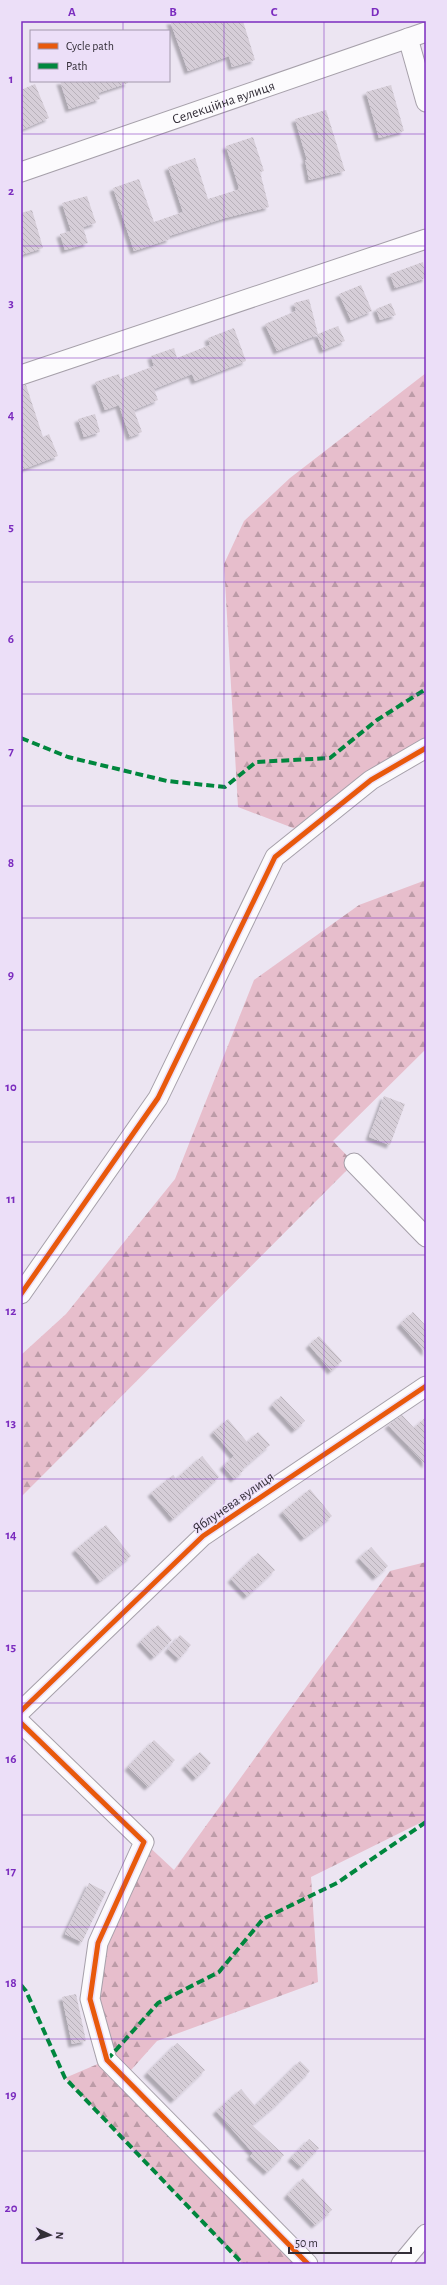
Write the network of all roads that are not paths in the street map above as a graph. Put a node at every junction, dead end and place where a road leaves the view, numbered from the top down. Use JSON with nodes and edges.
{"nodes":[{"id":1,"x":426,"y":32,"type":"edge"},
{"id":2,"x":408,"y":38,"type":"junction"},
{"id":3,"x":426,"y":102,"type":"edge"},
{"id":4,"x":21,"y":172,"type":"edge"},
{"id":5,"x":426,"y":239,"type":"edge"},
{"id":6,"x":21,"y":375,"type":"edge"},
{"id":7,"x":426,"y":748,"type":"edge"},
{"id":8,"x":354,"y":1163,"type":"dead end"},
{"id":9,"x":426,"y":1237,"type":"edge"},
{"id":10,"x":21,"y":1294,"type":"edge"},
{"id":11,"x":426,"y":1386,"type":"edge"},
{"id":12,"x":21,"y":1711,"type":"edge"},
{"id":13,"x":21,"y":1723,"type":"edge"},
{"id":14,"x":426,"y":2234,"type":"edge"},
{"id":15,"x":308,"y":2264,"type":"edge"},
{"id":16,"x":401,"y":2264,"type":"edge"}],
"edges":[{"from":1,"to":2,"type":"street","name":"Селекційна вулиця"},
{"from":2,"to":3,"type":"street"},
{"from":2,"to":4,"type":"street","name":"Селекційна вулиця"},
{"from":5,"to":6,"type":"street"},
{"from":7,"to":10,"type":"street"},
{"from":8,"to":9,"type":"street"},
{"from":11,"to":12,"type":"street","name":"Яблунева вулиця"},
{"from":13,"to":15,"type":"street"},
{"from":14,"to":16,"type":"street"}]}
